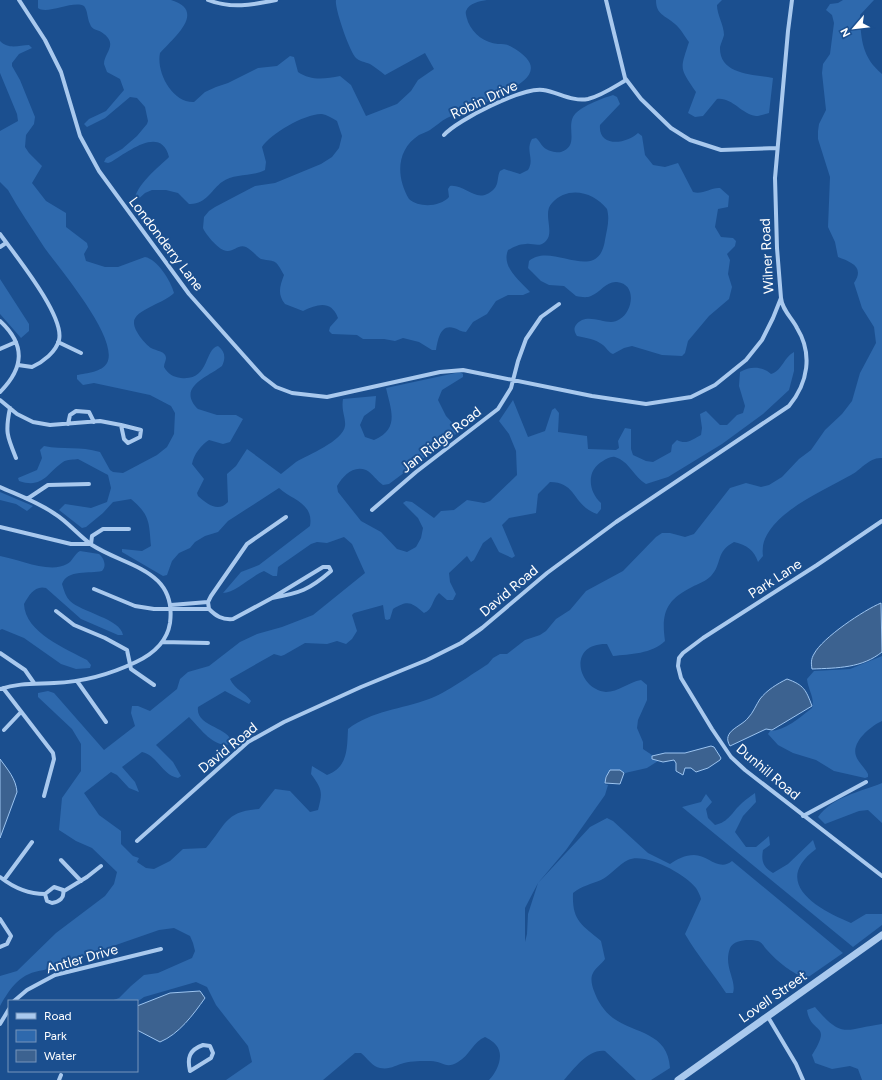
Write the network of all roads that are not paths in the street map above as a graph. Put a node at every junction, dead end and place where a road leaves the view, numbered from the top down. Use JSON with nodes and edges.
{"nodes":[{"id":1,"x":19,"y":0,"type":"edge"},
{"id":2,"x":208,"y":0,"type":"edge"},
{"id":3,"x":276,"y":0,"type":"edge"},
{"id":4,"x":606,"y":0,"type":"edge"},
{"id":5,"x":792,"y":0,"type":"edge"},
{"id":6,"x":626,"y":80,"type":"junction"},
{"id":7,"x":444,"y":135,"type":"dead end"},
{"id":8,"x":777,"y":148,"type":"junction"},
{"id":9,"x":0,"y":234,"type":"edge"},
{"id":10,"x":6,"y":243,"type":"junction"},
{"id":11,"x":0,"y":247,"type":"edge"},
{"id":12,"x":781,"y":298,"type":"junction"},
{"id":13,"x":559,"y":304,"type":"dead end"},
{"id":14,"x":0,"y":322,"type":"edge"},
{"id":15,"x":16,"y":342,"type":"junction"},
{"id":16,"x":58,"y":342,"type":"junction"},
{"id":17,"x":0,"y":349,"type":"edge"},
{"id":18,"x":81,"y":353,"type":"dead end"},
{"id":19,"x":18,"y":365,"type":"junction"},
{"id":20,"x":514,"y":379,"type":"junction"},
{"id":21,"x":381,"y":385,"type":"joint"},
{"id":22,"x":0,"y":392,"type":"edge"},
{"id":23,"x":0,"y":400,"type":"edge"},
{"id":24,"x":10,"y":408,"type":"junction"},
{"id":25,"x":94,"y":422,"type":"junction"},
{"id":26,"x":68,"y":424,"type":"junction"},
{"id":27,"x":121,"y":425,"type":"junction"},
{"id":28,"x":16,"y":458,"type":"dead end"},
{"id":29,"x":89,"y":484,"type":"dead end"},
{"id":30,"x":0,"y":487,"type":"edge"},
{"id":31,"x":27,"y":498,"type":"junction"},
{"id":32,"x":372,"y":510,"type":"dead end"},
{"id":33,"x":286,"y":517,"type":"dead end"},
{"id":34,"x":882,"y":521,"type":"edge"},
{"id":35,"x":0,"y":527,"type":"edge"},
{"id":36,"x":129,"y":529,"type":"dead end"},
{"id":37,"x":91,"y":544,"type":"junction"},
{"id":38,"x":94,"y":590,"type":"dead end"},
{"id":39,"x":272,"y":598,"type":"junction"},
{"id":40,"x":208,"y":602,"type":"junction"},
{"id":41,"x":171,"y":608,"type":"junction"},
{"id":42,"x":209,"y":609,"type":"junction"},
{"id":43,"x":56,"y":611,"type":"dead end"},
{"id":44,"x":162,"y":642,"type":"junction"},
{"id":45,"x":208,"y":643,"type":"dead end"},
{"id":46,"x":0,"y":653,"type":"edge"},
{"id":47,"x":681,"y":656,"type":"joint"},
{"id":48,"x":130,"y":665,"type":"junction"},
{"id":49,"x":77,"y":681,"type":"junction"},
{"id":50,"x":34,"y":683,"type":"junction"},
{"id":51,"x":154,"y":685,"type":"dead end"},
{"id":52,"x":1,"y":688,"type":"edge"},
{"id":53,"x":22,"y":712,"type":"junction"},
{"id":54,"x":106,"y":722,"type":"dead end"},
{"id":55,"x":4,"y":730,"type":"dead end"},
{"id":56,"x":866,"y":782,"type":"dead end"},
{"id":57,"x":44,"y":796,"type":"dead end"},
{"id":58,"x":803,"y":816,"type":"junction"},
{"id":59,"x":137,"y":841,"type":"dead end"},
{"id":60,"x":32,"y":842,"type":"dead end"},
{"id":61,"x":61,"y":860,"type":"dead end"},
{"id":62,"x":101,"y":866,"type":"dead end"},
{"id":63,"x":882,"y":876,"type":"edge"},
{"id":64,"x":2,"y":879,"type":"edge"},
{"id":65,"x":81,"y":881,"type":"junction"},
{"id":66,"x":64,"y":891,"type":"junction"},
{"id":67,"x":45,"y":894,"type":"junction"},
{"id":68,"x":0,"y":919,"type":"edge"},
{"id":69,"x":882,"y":935,"type":"edge"},
{"id":70,"x":0,"y":947,"type":"edge"},
{"id":71,"x":161,"y":949,"type":"dead end"},
{"id":72,"x":15,"y":1000,"type":"edge"},
{"id":73,"x":8,"y":1011,"type":"edge"},
{"id":74,"x":768,"y":1017,"type":"junction"},
{"id":75,"x":0,"y":1024,"type":"edge"},
{"id":76,"x":188,"y":1059,"type":"joint"},
{"id":77,"x":61,"y":1075,"type":"dead end"},
{"id":78,"x":59,"y":1080,"type":"edge"},
{"id":79,"x":678,"y":1080,"type":"edge"},
{"id":80,"x":803,"y":1080,"type":"edge"}],
"edges":[{"from":1,"to":21,"type":"street","name":"Londonderry Lane"},
{"from":2,"to":3,"type":"street"},
{"from":4,"to":6,"type":"street"},
{"from":5,"to":8,"type":"street","name":"Wilner Road"},
{"from":6,"to":7,"type":"street","name":"Robin Drive"},
{"from":6,"to":8,"type":"street"},
{"from":8,"to":12,"type":"street","name":"Wilner Road"},
{"from":9,"to":10,"type":"street"},
{"from":10,"to":11,"type":"street"},
{"from":10,"to":16,"type":"street"},
{"from":12,"to":20,"type":"street","name":"Wilner Road"},
{"from":12,"to":59,"type":"street","name":"David Road"},
{"from":13,"to":20,"type":"street","name":"Jan Ridge Road"},
{"from":14,"to":15,"type":"street"},
{"from":15,"to":17,"type":"street"},
{"from":15,"to":19,"type":"street"},
{"from":16,"to":18,"type":"street"},
{"from":16,"to":19,"type":"street"},
{"from":19,"to":22,"type":"street"},
{"from":20,"to":21,"type":"street","name":"Wilner Road"},
{"from":20,"to":32,"type":"street","name":"Jan Ridge Road"},
{"from":23,"to":24,"type":"street"},
{"from":24,"to":26,"type":"street"},
{"from":24,"to":28,"type":"street"},
{"from":25,"to":26,"type":"street"},
{"from":25,"to":26,"type":"street"},
{"from":25,"to":27,"type":"street"},
{"from":27,"to":27,"type":"street"},
{"from":29,"to":31,"type":"street"},
{"from":30,"to":31,"type":"street"},
{"from":31,"to":37,"type":"street"},
{"from":33,"to":40,"type":"street"},
{"from":34,"to":47,"type":"street","name":"Park Lane"},
{"from":35,"to":37,"type":"street"},
{"from":36,"to":37,"type":"street"},
{"from":37,"to":41,"type":"street"},
{"from":38,"to":41,"type":"street"},
{"from":39,"to":39,"type":"street"},
{"from":39,"to":42,"type":"street"},
{"from":40,"to":41,"type":"street"},
{"from":40,"to":42,"type":"street"},
{"from":41,"to":42,"type":"street"},
{"from":41,"to":44,"type":"street"},
{"from":43,"to":48,"type":"street"},
{"from":44,"to":45,"type":"street"},
{"from":44,"to":48,"type":"street"},
{"from":46,"to":50,"type":"street"},
{"from":47,"to":58,"type":"street","name":"Dunhill Road"},
{"from":48,"to":49,"type":"street"},
{"from":48,"to":51,"type":"street"},
{"from":49,"to":50,"type":"street"},
{"from":49,"to":54,"type":"street"},
{"from":50,"to":52,"type":"street"},
{"from":52,"to":53,"type":"street"},
{"from":53,"to":55,"type":"street"},
{"from":53,"to":57,"type":"street"},
{"from":56,"to":58,"type":"street"},
{"from":58,"to":63,"type":"street","name":"Dunhill Road"},
{"from":60,"to":64,"type":"street"},
{"from":61,"to":65,"type":"street"},
{"from":62,"to":65,"type":"street"},
{"from":64,"to":67,"type":"street"},
{"from":65,"to":66,"type":"street"},
{"from":66,"to":67,"type":"street"},
{"from":66,"to":67,"type":"street"},
{"from":68,"to":70,"type":"street"},
{"from":69,"to":74,"type":"street","name":"Lovell Street"},
{"from":71,"to":72,"type":"street","name":"Antler Drive"},
{"from":73,"to":75,"type":"street"},
{"from":74,"to":79,"type":"street","name":"Lovell Street"},
{"from":74,"to":80,"type":"street"},
{"from":76,"to":76,"type":"street"},
{"from":77,"to":78,"type":"street"}]}
